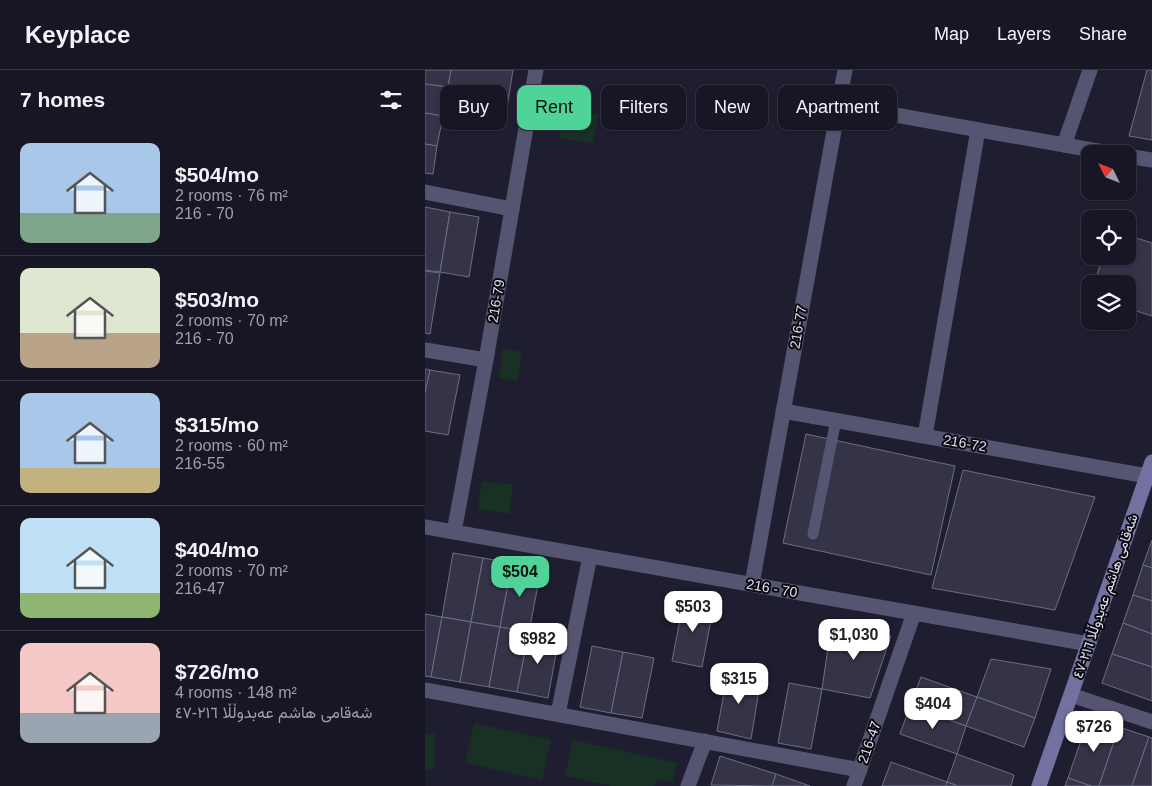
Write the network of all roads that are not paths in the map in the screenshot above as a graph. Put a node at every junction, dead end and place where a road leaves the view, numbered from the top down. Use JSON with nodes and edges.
{"nodes":[{"id":1,"x":535,"y":70,"type":"edge"},
{"id":2,"x":845,"y":70,"type":"edge"},
{"id":3,"x":1090,"y":70,"type":"edge"},
{"id":4,"x":842,"y":85,"type":"edge"},
{"id":5,"x":897,"y":115,"type":"edge"},
{"id":6,"x":834,"y":130,"type":"edge"},
{"id":7,"x":979,"y":130,"type":"junction"},
{"id":8,"x":1064,"y":145,"type":"junction"},
{"id":9,"x":1081,"y":148,"type":"edge"},
{"id":10,"x":1136,"y":157,"type":"edge"},
{"id":11,"x":1152,"y":160,"type":"edge"},
{"id":12,"x":425,"y":192,"type":"edge"},
{"id":13,"x":512,"y":209,"type":"junction"},
{"id":14,"x":425,"y":350,"type":"edge"},
{"id":15,"x":486,"y":360,"type":"junction"},
{"id":16,"x":783,"y":411,"type":"junction"},
{"id":17,"x":836,"y":420,"type":"junction"},
{"id":18,"x":925,"y":436,"type":"junction"},
{"id":19,"x":1150,"y":469,"type":"edge"},
{"id":20,"x":425,"y":526,"type":"edge"},
{"id":21,"x":454,"y":532,"type":"junction"},
{"id":22,"x":813,"y":534,"type":"dead end"},
{"id":23,"x":590,"y":556,"type":"junction"},
{"id":24,"x":752,"y":584,"type":"junction"},
{"id":25,"x":914,"y":613,"type":"junction"},
{"id":26,"x":1089,"y":644,"type":"junction"},
{"id":27,"x":425,"y":690,"type":"edge"},
{"id":28,"x":1071,"y":695,"type":"junction"},
{"id":29,"x":558,"y":714,"type":"junction"},
{"id":30,"x":1152,"y":722,"type":"edge"},
{"id":31,"x":705,"y":741,"type":"junction"},
{"id":32,"x":859,"y":770,"type":"junction"},
{"id":33,"x":689,"y":786,"type":"edge"},
{"id":34,"x":854,"y":786,"type":"edge"},
{"id":35,"x":1039,"y":786,"type":"edge"}],
"edges":[{"from":1,"to":13,"type":"street","name":"216-79"},
{"from":2,"to":4,"type":"street","name":"216-77"},
{"from":3,"to":8,"type":"street"},
{"from":5,"to":7,"type":"street"},
{"from":6,"to":16,"type":"street","name":"216-77"},
{"from":7,"to":8,"type":"street"},
{"from":7,"to":18,"type":"street"},
{"from":8,"to":9,"type":"street"},
{"from":10,"to":11,"type":"street"},
{"from":12,"to":13,"type":"street"},
{"from":13,"to":15,"type":"street","name":"216-79"},
{"from":14,"to":15,"type":"street"},
{"from":15,"to":21,"type":"street","name":"216-79"},
{"from":16,"to":17,"type":"street","name":"216-72"},
{"from":16,"to":24,"type":"street","name":"216-77"},
{"from":17,"to":18,"type":"street","name":"216-72"},
{"from":17,"to":22,"type":"lane"},
{"from":18,"to":19,"type":"street","name":"216-72"},
{"from":19,"to":26,"type":"street","name":"شەقامی هاشم عەبدوڵڵا ٢١٦-٤٧"},
{"from":20,"to":21,"type":"street","name":"216 - 70"},
{"from":21,"to":23,"type":"street","name":"216 - 70"},
{"from":23,"to":24,"type":"street","name":"216 - 70"},
{"from":23,"to":29,"type":"street"},
{"from":24,"to":25,"type":"street","name":"216 - 70"},
{"from":25,"to":26,"type":"street","name":"216 - 70"},
{"from":25,"to":32,"type":"street","name":"216-47"},
{"from":26,"to":28,"type":"street","name":"شەقامی هاشم عەبدوڵڵا ٢١٦-٤٧"},
{"from":27,"to":29,"type":"street"},
{"from":28,"to":30,"type":"street"},
{"from":28,"to":35,"type":"street","name":"شەقامی هاشم عەبدوڵڵا ٢١٦-٤٧"},
{"from":29,"to":31,"type":"street"},
{"from":31,"to":32,"type":"street"},
{"from":31,"to":33,"type":"street"},
{"from":32,"to":34,"type":"street","name":"216-47"}]}
